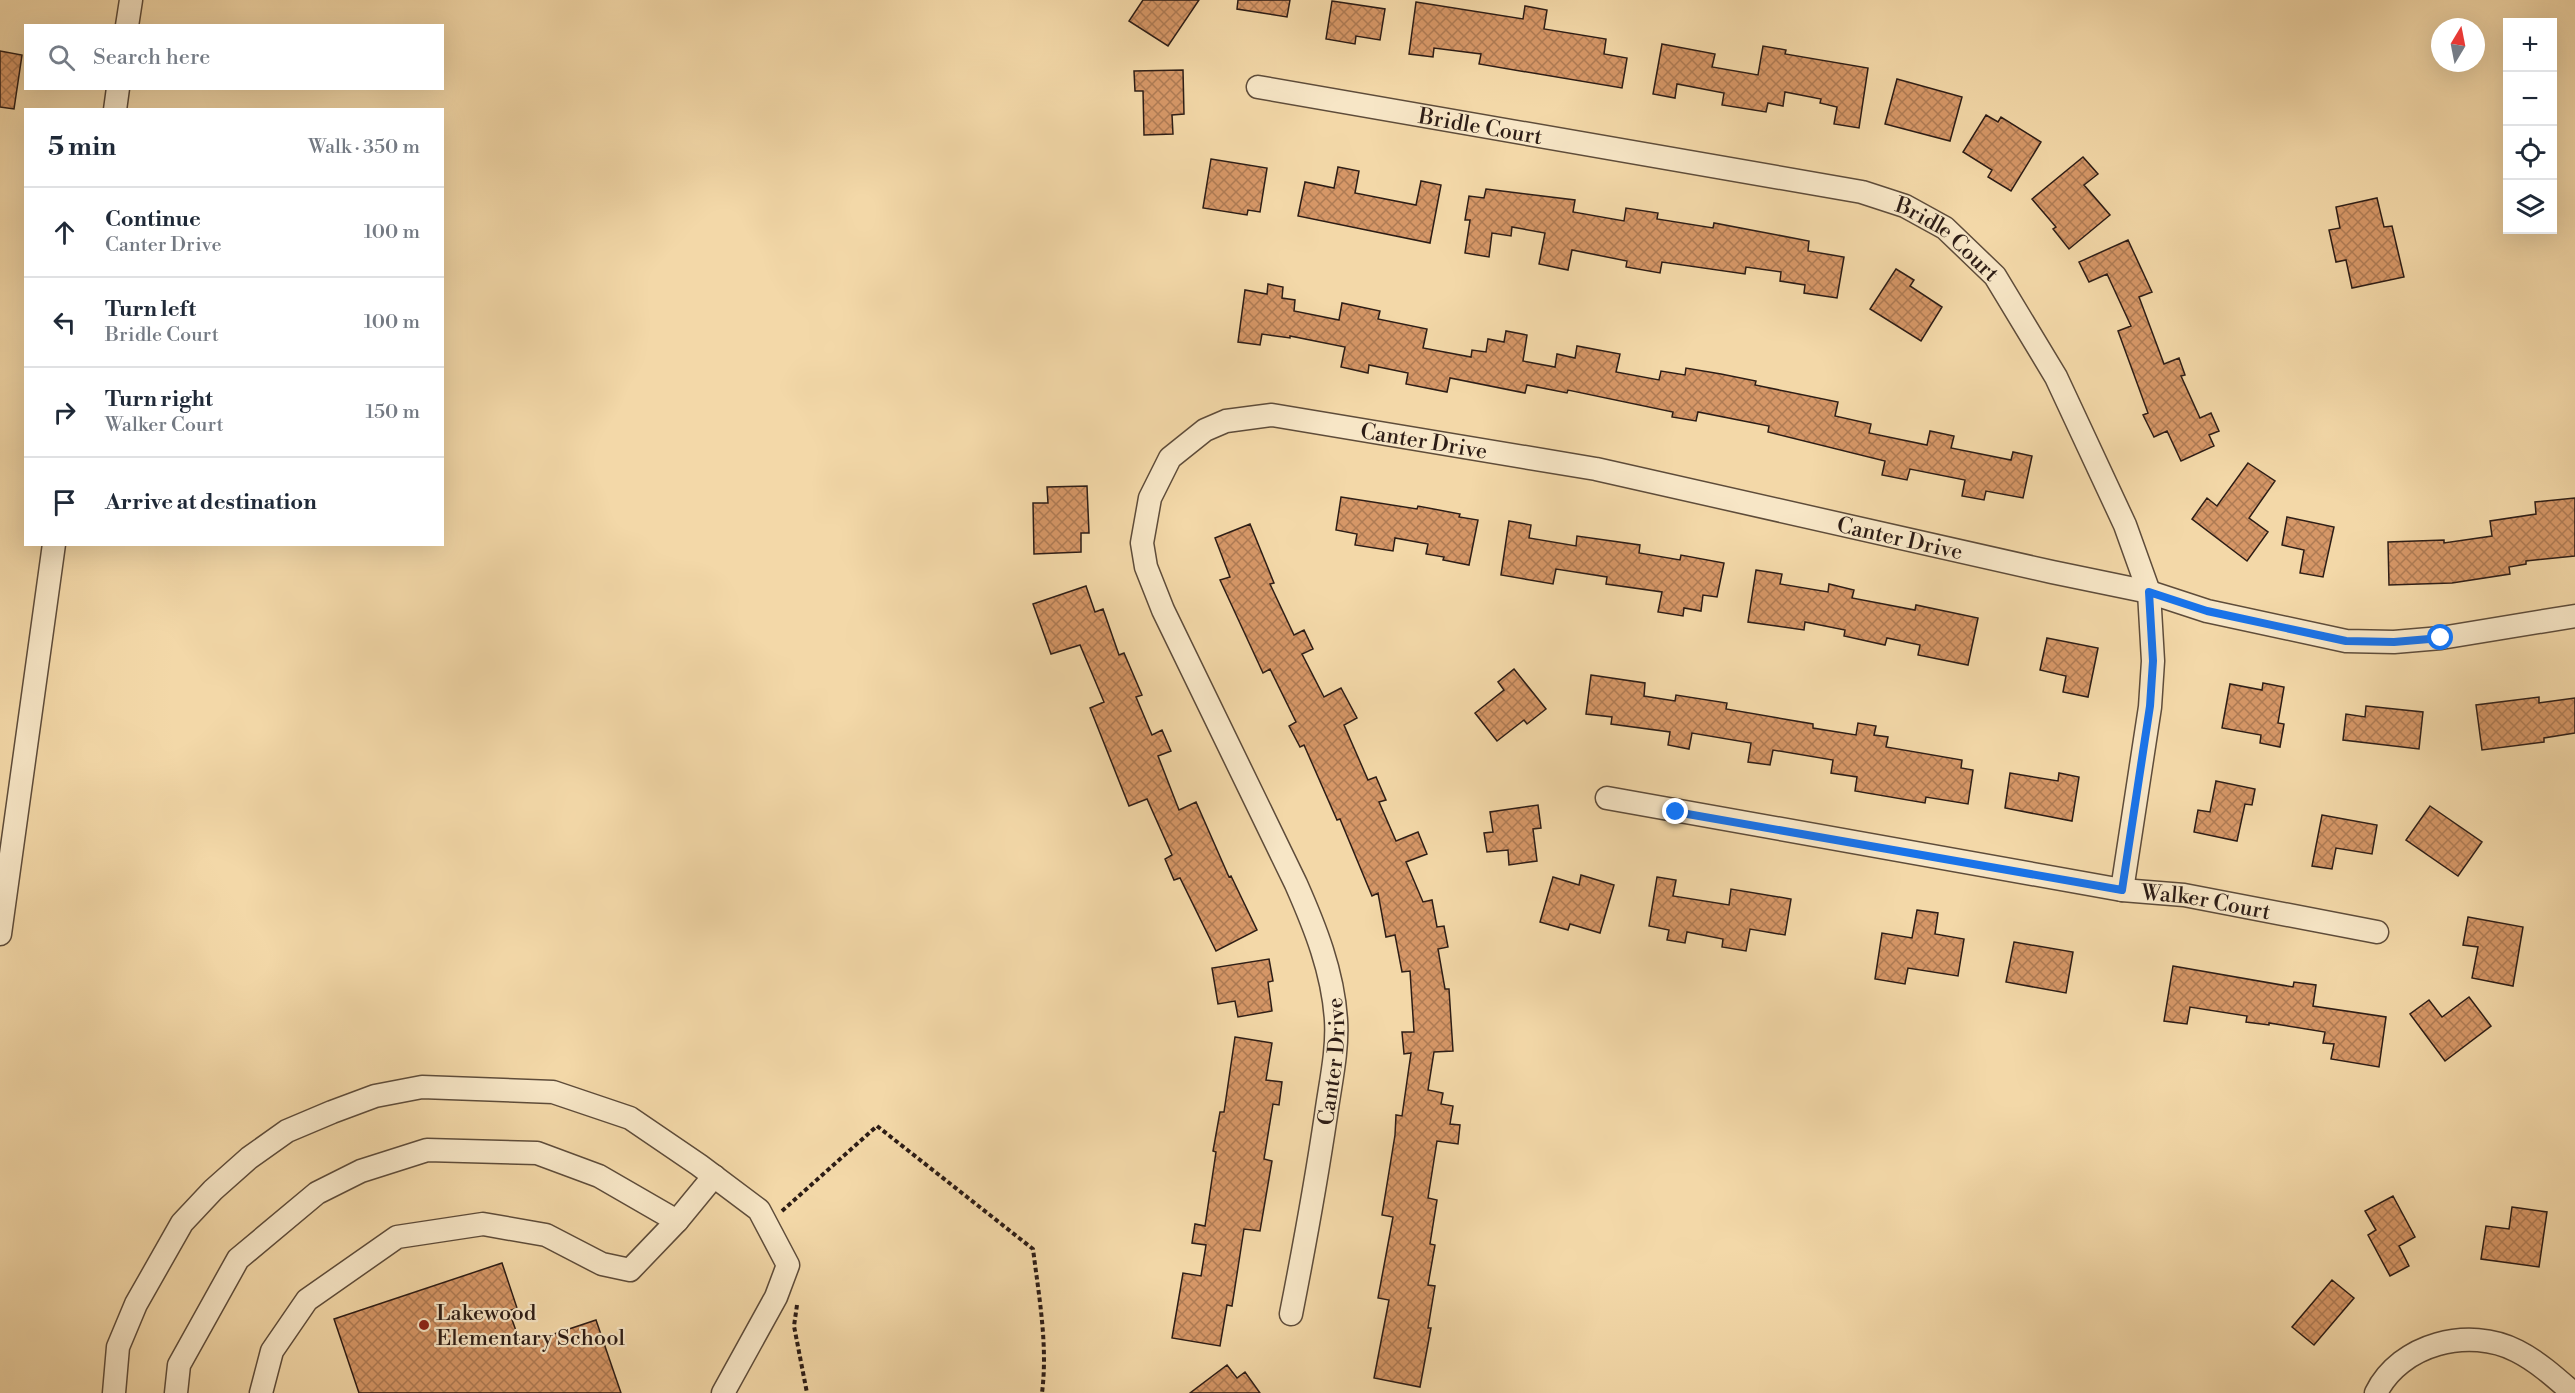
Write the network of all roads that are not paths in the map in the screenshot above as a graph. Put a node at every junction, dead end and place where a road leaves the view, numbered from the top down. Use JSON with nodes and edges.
{"nodes":[{"id":1,"x":131,"y":0,"type":"edge"},
{"id":2,"x":127,"y":24,"type":"edge"},
{"id":3,"x":1258,"y":87,"type":"dead end"},
{"id":4,"x":118,"y":90,"type":"edge"},
{"id":5,"x":115,"y":108,"type":"edge"},
{"id":6,"x":54,"y":546,"type":"edge"},
{"id":7,"x":2149,"y":592,"type":"junction"},
{"id":8,"x":2575,"y":616,"type":"edge"},
{"id":9,"x":1607,"y":798,"type":"dead end"},
{"id":10,"x":2122,"y":890,"type":"junction"},
{"id":11,"x":2377,"y":932,"type":"dead end"},
{"id":12,"x":0,"y":934,"type":"edge"},
{"id":13,"x":714,"y":1176,"type":"junction"},
{"id":14,"x":677,"y":1221,"type":"junction"},
{"id":15,"x":1291,"y":1314,"type":"dead end"},
{"id":16,"x":114,"y":1393,"type":"edge"},
{"id":17,"x":176,"y":1393,"type":"edge"},
{"id":18,"x":261,"y":1393,"type":"edge"},
{"id":19,"x":723,"y":1393,"type":"edge"},
{"id":20,"x":2376,"y":1393,"type":"edge"},
{"id":21,"x":2573,"y":1393,"type":"edge"}],
"edges":[{"from":1,"to":2,"type":"street"},
{"from":3,"to":7,"type":"street","name":"Bridle Court"},
{"from":4,"to":5,"type":"street"},
{"from":6,"to":12,"type":"street"},
{"from":7,"to":8,"type":"street","name":"Canter Drive"},
{"from":7,"to":10,"type":"street","name":"Bridle Court"},
{"from":7,"to":15,"type":"street","name":"Canter Drive"},
{"from":9,"to":10,"type":"street","name":"Walker Court"},
{"from":10,"to":11,"type":"street","name":"Walker Court"},
{"from":13,"to":14,"type":"street"},
{"from":13,"to":16,"type":"street"},
{"from":13,"to":19,"type":"street"},
{"from":14,"to":17,"type":"street"},
{"from":14,"to":18,"type":"street"},
{"from":20,"to":21,"type":"street"}]}
